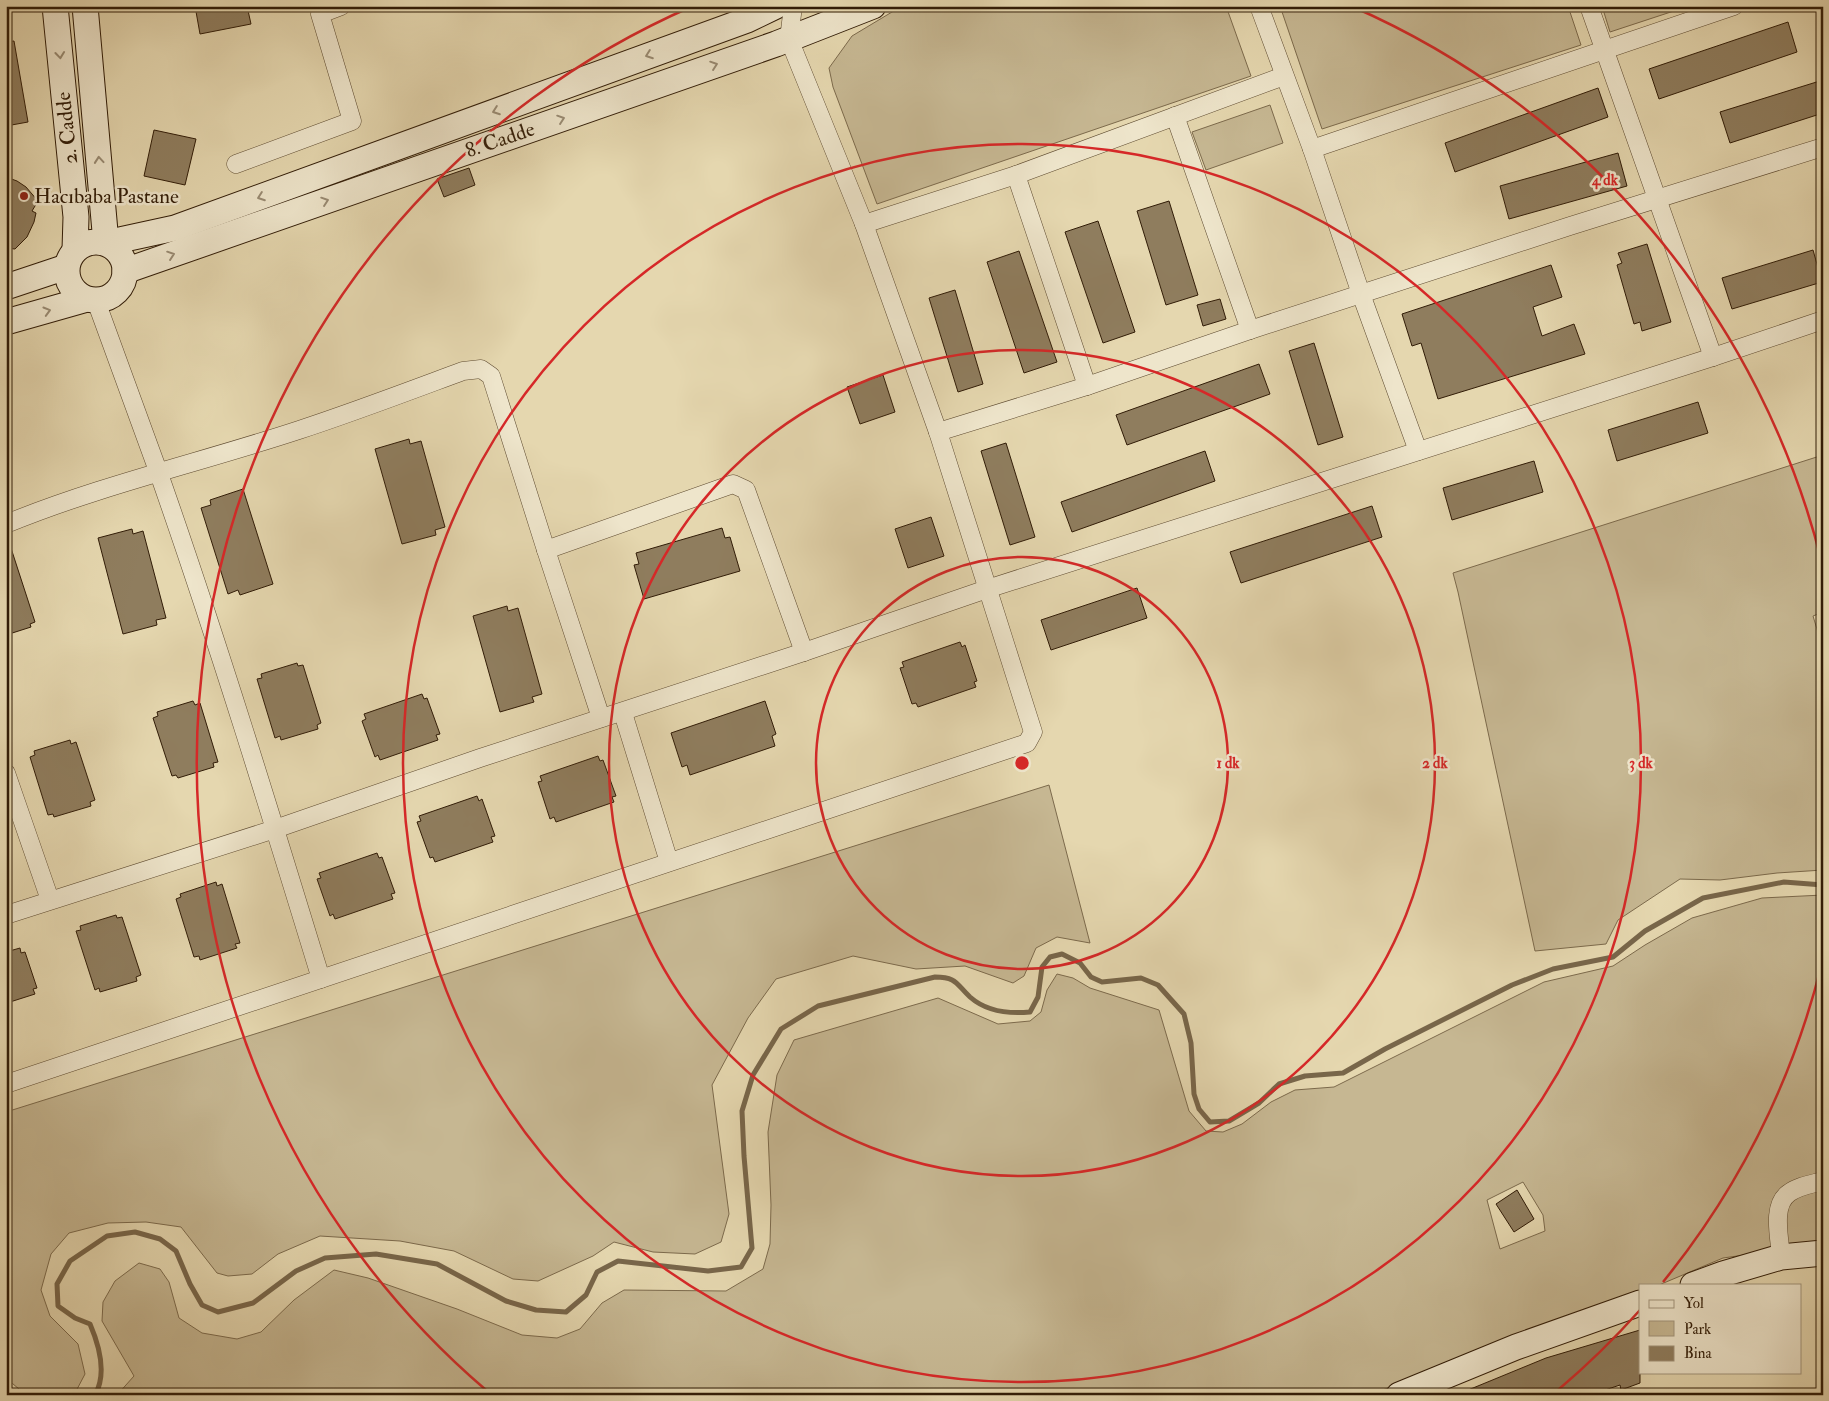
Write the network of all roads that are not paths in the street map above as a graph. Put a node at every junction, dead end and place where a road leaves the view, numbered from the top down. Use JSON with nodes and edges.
{"nodes":[{"id":1,"x":55,"y":6,"type":"edge"},
{"id":2,"x":86,"y":6,"type":"edge"},
{"id":3,"x":341,"y":6,"type":"edge"},
{"id":4,"x":776,"y":6,"type":"edge"},
{"id":5,"x":793,"y":6,"type":"edge"},
{"id":6,"x":873,"y":6,"type":"edge"},
{"id":7,"x":1259,"y":6,"type":"edge"},
{"id":8,"x":1589,"y":6,"type":"edge"},
{"id":9,"x":1734,"y":6,"type":"edge"},
{"id":10,"x":744,"y":13,"type":"edge"},
{"id":11,"x":789,"y":38,"type":"junction"},
{"id":12,"x":1605,"y":50,"type":"junction"},
{"id":13,"x":1284,"y":76,"type":"junction"},
{"id":14,"x":1175,"y":116,"type":"junction"},
{"id":15,"x":1823,"y":146,"type":"edge"},
{"id":16,"x":1312,"y":149,"type":"junction"},
{"id":17,"x":236,"y":164,"type":"dead end"},
{"id":18,"x":1016,"y":175,"type":"junction"},
{"id":19,"x":1658,"y":197,"type":"junction"},
{"id":20,"x":864,"y":224,"type":"junction"},
{"id":21,"x":106,"y":243,"type":"junction"},
{"id":22,"x":71,"y":259,"type":"junction"},
{"id":23,"x":126,"y":271,"type":"junction"},
{"id":24,"x":6,"y":287,"type":"edge"},
{"id":25,"x":1361,"y":294,"type":"junction"},
{"id":26,"x":91,"y":300,"type":"junction"},
{"id":27,"x":1823,"y":320,"type":"edge"},
{"id":28,"x":6,"y":322,"type":"edge"},
{"id":29,"x":1250,"y":330,"type":"junction"},
{"id":30,"x":1714,"y":357,"type":"junction"},
{"id":31,"x":1087,"y":386,"type":"junction"},
{"id":32,"x":938,"y":432,"type":"junction"},
{"id":33,"x":1418,"y":451,"type":"junction"},
{"id":34,"x":158,"y":472,"type":"junction"},
{"id":35,"x":6,"y":524,"type":"edge"},
{"id":36,"x":546,"y":550,"type":"junction"},
{"id":37,"x":987,"y":589,"type":"junction"},
{"id":38,"x":804,"y":652,"type":"junction"},
{"id":39,"x":623,"y":713,"type":"junction"},
{"id":40,"x":601,"y":718,"type":"junction"},
{"id":41,"x":6,"y":774,"type":"edge"},
{"id":42,"x":275,"y":830,"type":"junction"},
{"id":43,"x":669,"y":862,"type":"junction"},
{"id":44,"x":50,"y":900,"type":"junction"},
{"id":45,"x":6,"y":915,"type":"edge"},
{"id":46,"x":321,"y":979,"type":"junction"},
{"id":47,"x":6,"y":1084,"type":"edge"},
{"id":48,"x":1823,"y":1181,"type":"edge"},
{"id":49,"x":1823,"y":1253,"type":"edge"},
{"id":50,"x":1781,"y":1257,"type":"junction"},
{"id":51,"x":1696,"y":1284,"type":"edge"},
{"id":52,"x":1639,"y":1303,"type":"edge"},
{"id":53,"x":1399,"y":1395,"type":"edge"}],
"edges":[{"from":1,"to":22,"type":"street","name":"2. Cadde","one_way":true},
{"from":21,"to":2,"type":"street","name":"2. Cadde","one_way":true},
{"from":3,"to":17,"type":"street"},
{"from":4,"to":10,"type":"street","name":"8. Cadde"},
{"from":5,"to":11,"type":"street"},
{"from":6,"to":11,"type":"street","name":"8. Cadde"},
{"from":7,"to":13,"type":"street"},
{"from":8,"to":12,"type":"street"},
{"from":9,"to":12,"type":"street"},
{"from":10,"to":21,"type":"street","name":"8. Cadde","one_way":true},
{"from":11,"to":20,"type":"street"},
{"from":23,"to":11,"type":"street","name":"8. Cadde","one_way":true},
{"from":12,"to":16,"type":"street"},
{"from":12,"to":19,"type":"street"},
{"from":13,"to":14,"type":"street"},
{"from":13,"to":16,"type":"street"},
{"from":14,"to":18,"type":"street"},
{"from":14,"to":29,"type":"street"},
{"from":15,"to":19,"type":"street"},
{"from":16,"to":25,"type":"street"},
{"from":18,"to":20,"type":"street"},
{"from":18,"to":31,"type":"street"},
{"from":19,"to":25,"type":"street"},
{"from":19,"to":30,"type":"street"},
{"from":20,"to":32,"type":"street"},
{"from":21,"to":22,"type":"street"},
{"from":21,"to":23,"type":"street"},
{"from":22,"to":24,"type":"street"},
{"from":22,"to":26,"type":"street"},
{"from":23,"to":26,"type":"street"},
{"from":25,"to":29,"type":"street"},
{"from":25,"to":33,"type":"street"},
{"from":28,"to":26,"type":"street","one_way":true},
{"from":26,"to":34,"type":"street"},
{"from":27,"to":30,"type":"street"},
{"from":29,"to":31,"type":"street"},
{"from":30,"to":33,"type":"street"},
{"from":31,"to":32,"type":"street"},
{"from":32,"to":37,"type":"street"},
{"from":33,"to":37,"type":"street"},
{"from":34,"to":35,"type":"street"},
{"from":34,"to":36,"type":"street"},
{"from":34,"to":42,"type":"street"},
{"from":36,"to":38,"type":"street"},
{"from":36,"to":40,"type":"street"},
{"from":37,"to":38,"type":"street"},
{"from":37,"to":43,"type":"street"},
{"from":38,"to":39,"type":"street"},
{"from":39,"to":40,"type":"street"},
{"from":39,"to":43,"type":"street"},
{"from":40,"to":42,"type":"street"},
{"from":41,"to":44,"type":"street"},
{"from":42,"to":44,"type":"street"},
{"from":42,"to":46,"type":"street"},
{"from":43,"to":46,"type":"street"},
{"from":44,"to":45,"type":"street"},
{"from":46,"to":47,"type":"street"},
{"from":48,"to":50,"type":"street"},
{"from":49,"to":50,"type":"street"},
{"from":50,"to":51,"type":"street"},
{"from":52,"to":53,"type":"street"}]}
